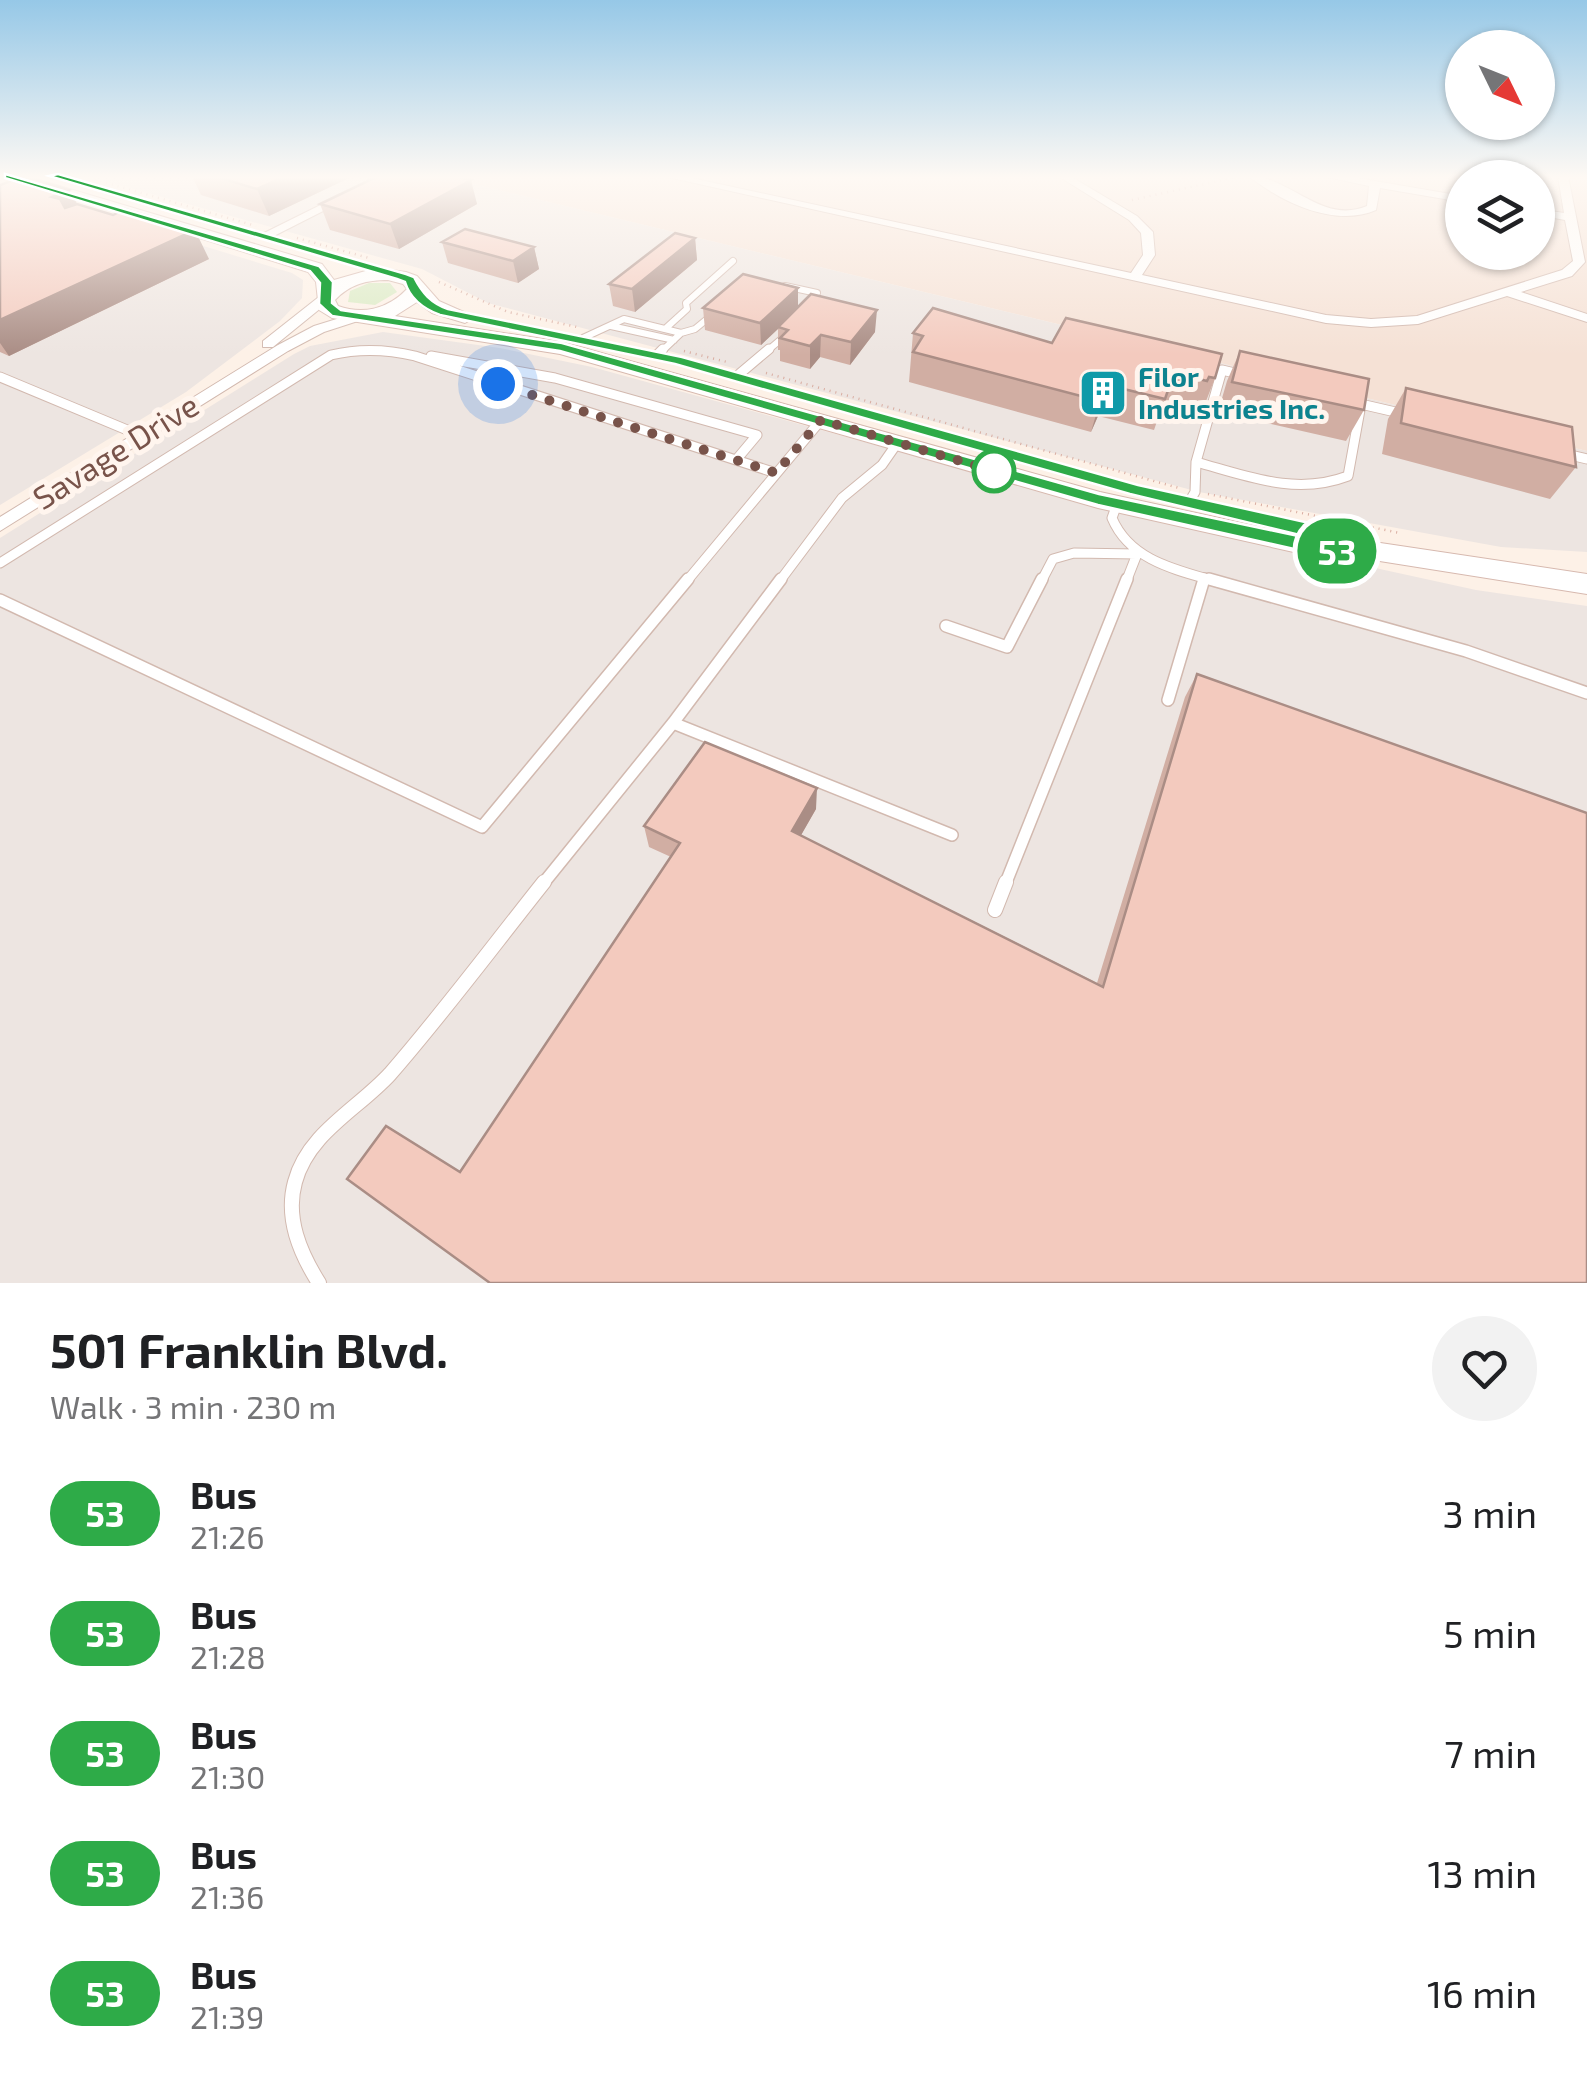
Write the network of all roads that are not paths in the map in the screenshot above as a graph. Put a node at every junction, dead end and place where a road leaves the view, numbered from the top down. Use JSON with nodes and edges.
{"nodes":[{"id":1,"x":200,"y":236,"type":"edge"},
{"id":2,"x":275,"y":236,"type":"edge"},
{"id":3,"x":944,"y":236,"type":"edge"},
{"id":4,"x":1147,"y":236,"type":"edge"},
{"id":5,"x":1574,"y":236,"type":"edge"},
{"id":6,"x":733,"y":261,"type":"dead end"},
{"id":7,"x":383,"y":267,"type":"junction"},
{"id":8,"x":1134,"y":277,"type":"junction"},
{"id":9,"x":770,"y":282,"type":"edge"},
{"id":10,"x":425,"y":286,"type":"junction"},
{"id":11,"x":1508,"y":292,"type":"junction"},
{"id":12,"x":325,"y":298,"type":"junction"},
{"id":13,"x":721,"y":307,"type":"edge"},
{"id":14,"x":807,"y":312,"type":"edge"},
{"id":15,"x":358,"y":317,"type":"junction"},
{"id":16,"x":1587,"y":318,"type":"edge"},
{"id":17,"x":387,"y":321,"type":"junction"},
{"id":18,"x":797,"y":323,"type":"edge"},
{"id":19,"x":609,"y":325,"type":"junction"},
{"id":20,"x":665,"y":329,"type":"junction"},
{"id":21,"x":682,"y":333,"type":"junction"},
{"id":22,"x":589,"y":335,"type":"junction"},
{"id":23,"x":666,"y":347,"type":"junction"},
{"id":24,"x":416,"y":355,"type":"junction"},
{"id":25,"x":265,"y":360,"type":"junction"},
{"id":26,"x":742,"y":372,"type":"junction"},
{"id":27,"x":0,"y":377,"type":"edge"},
{"id":28,"x":232,"y":378,"type":"junction"},
{"id":29,"x":1257,"y":378,"type":"edge"},
{"id":30,"x":1344,"y":400,"type":"edge"},
{"id":31,"x":1361,"y":404,"type":"junction"},
{"id":32,"x":1418,"y":418,"type":"edge"},
{"id":33,"x":821,"y":420,"type":"junction"},
{"id":34,"x":144,"y":436,"type":"junction"},
{"id":35,"x":898,"y":442,"type":"junction"},
{"id":36,"x":1549,"y":450,"type":"edge"},
{"id":37,"x":1587,"y":459,"type":"edge"},
{"id":38,"x":736,"y":460,"type":"junction"},
{"id":39,"x":1196,"y":462,"type":"junction"},
{"id":40,"x":776,"y":473,"type":"junction"},
{"id":41,"x":1192,"y":497,"type":"junction"},
{"id":42,"x":1116,"y":504,"type":"junction"},
{"id":43,"x":0,"y":525,"type":"edge"},
{"id":44,"x":1367,"y":550,"type":"junction"},
{"id":45,"x":1137,"y":554,"type":"junction"},
{"id":46,"x":0,"y":563,"type":"edge"},
{"id":47,"x":1204,"y":579,"type":"junction"},
{"id":48,"x":1587,"y":584,"type":"edge"},
{"id":49,"x":0,"y":600,"type":"edge"},
{"id":50,"x":946,"y":626,"type":"dead end"},
{"id":51,"x":1587,"y":693,"type":"edge"},
{"id":52,"x":1168,"y":700,"type":"dead end"},
{"id":53,"x":674,"y":723,"type":"junction"},
{"id":54,"x":952,"y":836,"type":"dead end"},
{"id":55,"x":995,"y":910,"type":"dead end"},
{"id":56,"x":319,"y":1283,"type":"edge"}],
"edges":[{"from":1,"to":12,"type":"main road"},
{"from":2,"to":7,"type":"main road"},
{"from":3,"to":8,"type":"street"},
{"from":4,"to":8,"type":"street"},
{"from":5,"to":11,"type":"street"},
{"from":6,"to":20,"type":"lane"},
{"from":7,"to":10,"type":"main road"},
{"from":7,"to":12,"type":"main road"},
{"from":8,"to":11,"type":"street"},
{"from":9,"to":14,"type":"lane"},
{"from":10,"to":15,"type":"main road"},
{"from":10,"to":22,"type":"main road"},
{"from":11,"to":16,"type":"street"},
{"from":12,"to":15,"type":"main road"},
{"from":12,"to":28,"type":"street","name":"Savage Drive"},
{"from":13,"to":21,"type":"lane"},
{"from":15,"to":17,"type":"main road"},
{"from":15,"to":25,"type":"street","name":"Savage Drive"},
{"from":17,"to":25,"type":"street"},
{"from":17,"to":33,"type":"main road"},
{"from":18,"to":26,"type":"lane"},
{"from":19,"to":20,"type":"lane"},
{"from":19,"to":22,"type":"lane"},
{"from":19,"to":23,"type":"lane"},
{"from":20,"to":21,"type":"lane"},
{"from":21,"to":23,"type":"lane"},
{"from":22,"to":23,"type":"main road"},
{"from":23,"to":26,"type":"main road"},
{"from":24,"to":38,"type":"lane"},
{"from":24,"to":38,"type":"lane"},
{"from":24,"to":46,"type":"lane"},
{"from":25,"to":28,"type":"street","name":"Savage Drive"},
{"from":26,"to":41,"type":"main road"},
{"from":27,"to":34,"type":"lane"},
{"from":28,"to":34,"type":"street","name":"Savage Drive"},
{"from":29,"to":39,"type":"lane"},
{"from":30,"to":31,"type":"lane"},
{"from":31,"to":32,"type":"lane"},
{"from":31,"to":39,"type":"lane"},
{"from":33,"to":35,"type":"main road"},
{"from":33,"to":40,"type":"lane"},
{"from":34,"to":43,"type":"street","name":"Savage Drive"},
{"from":35,"to":42,"type":"main road"},
{"from":35,"to":53,"type":"lane"},
{"from":36,"to":37,"type":"lane"},
{"from":38,"to":40,"type":"lane"},
{"from":39,"to":41,"type":"lane"},
{"from":40,"to":49,"type":"lane"},
{"from":41,"to":44,"type":"main road"},
{"from":42,"to":44,"type":"main road"},
{"from":42,"to":45,"type":"lane"},
{"from":44,"to":48,"type":"main road"},
{"from":45,"to":47,"type":"lane"},
{"from":45,"to":50,"type":"lane"},
{"from":45,"to":55,"type":"lane"},
{"from":47,"to":51,"type":"lane"},
{"from":47,"to":52,"type":"lane"},
{"from":53,"to":54,"type":"lane"},
{"from":53,"to":56,"type":"lane"}]}
